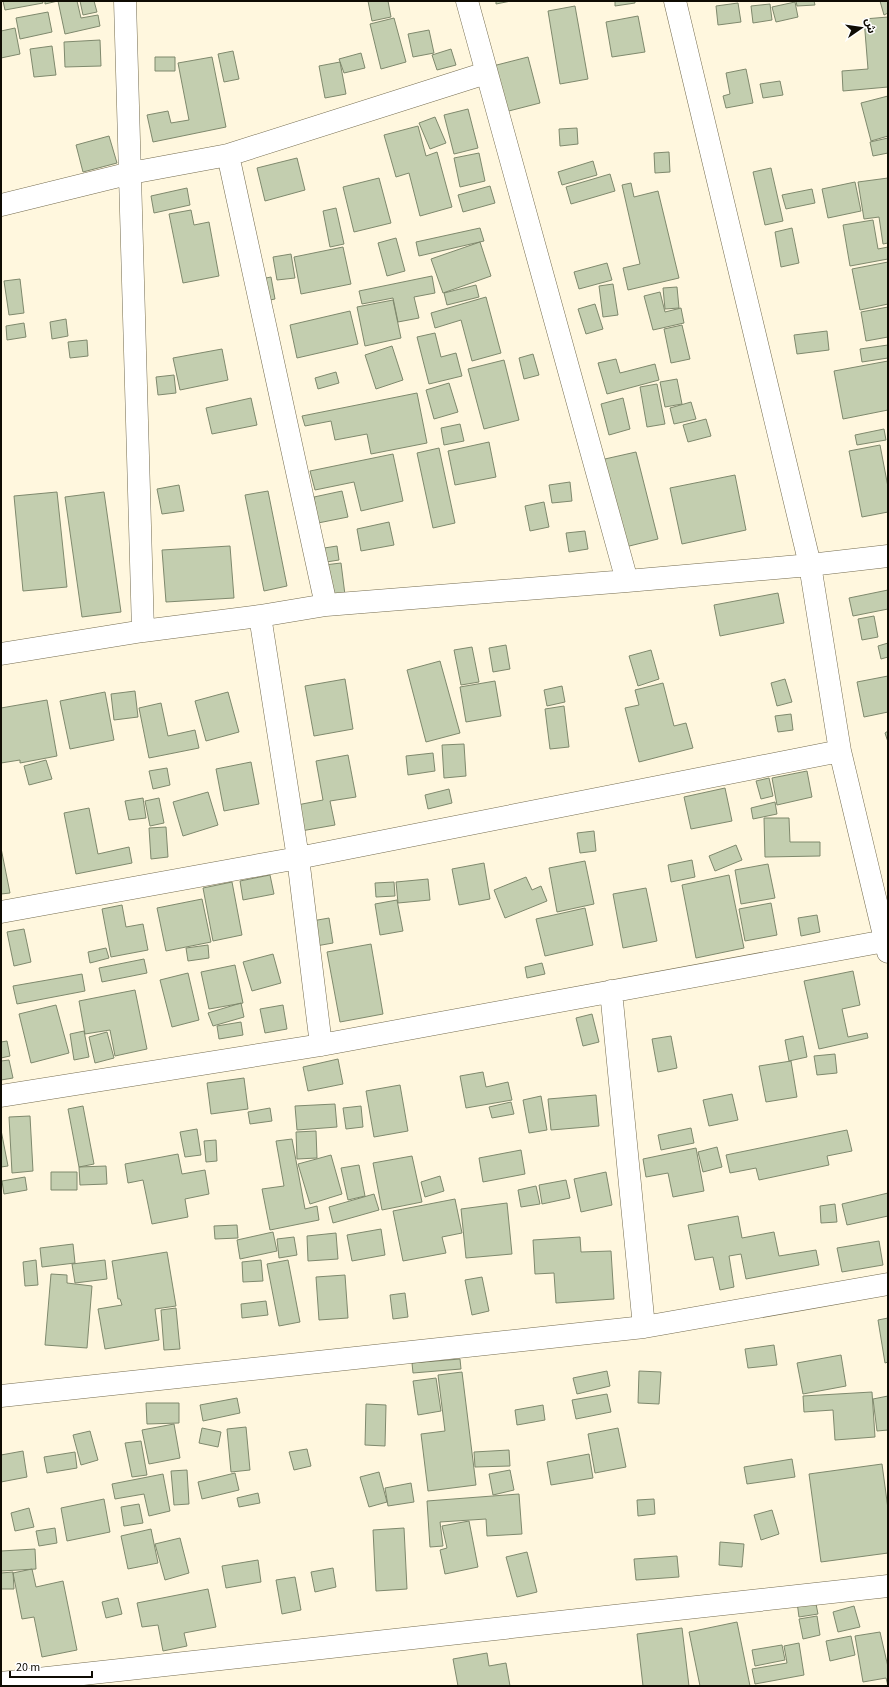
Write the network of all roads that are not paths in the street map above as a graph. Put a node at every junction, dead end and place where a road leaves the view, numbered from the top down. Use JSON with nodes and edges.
{"nodes":[{"id":1,"x":125,"y":1,"type":"edge"},
{"id":2,"x":467,"y":1,"type":"edge"},
{"id":3,"x":675,"y":1,"type":"edge"},
{"id":4,"x":486,"y":73,"type":"junction"},
{"id":5,"x":228,"y":155,"type":"junction"},
{"id":6,"x":131,"y":173,"type":"junction"},
{"id":7,"x":1,"y":205,"type":"edge"},
{"id":8,"x":888,"y":556,"type":"edge"},
{"id":9,"x":810,"y":565,"type":"junction"},
{"id":10,"x":627,"y":582,"type":"junction"},
{"id":11,"x":326,"y":605,"type":"junction"},
{"id":12,"x":260,"y":616,"type":"junction"},
{"id":13,"x":143,"y":631,"type":"junction"},
{"id":14,"x":1,"y":654,"type":"edge"},
{"id":15,"x":840,"y":752,"type":"junction"},
{"id":16,"x":298,"y":858,"type":"junction"},
{"id":17,"x":1,"y":912,"type":"edge"},
{"id":18,"x":886,"y":946,"type":"edge"},
{"id":19,"x":611,"y":991,"type":"junction"},
{"id":20,"x":321,"y":1045,"type":"junction"},
{"id":21,"x":1,"y":1096,"type":"edge"},
{"id":22,"x":888,"y":1284,"type":"edge"},
{"id":23,"x":644,"y":1327,"type":"junction"},
{"id":24,"x":1,"y":1396,"type":"edge"},
{"id":25,"x":888,"y":1586,"type":"edge"},
{"id":26,"x":1,"y":1683,"type":"edge"}],
"edges":[{"from":1,"to":6,"type":"street"},
{"from":2,"to":4,"type":"street"},
{"from":3,"to":9,"type":"street"},
{"from":4,"to":5,"type":"street"},
{"from":4,"to":10,"type":"street"},
{"from":5,"to":6,"type":"street"},
{"from":5,"to":11,"type":"street"},
{"from":6,"to":7,"type":"street"},
{"from":6,"to":13,"type":"street"},
{"from":8,"to":9,"type":"street"},
{"from":9,"to":10,"type":"street"},
{"from":9,"to":15,"type":"street"},
{"from":10,"to":11,"type":"street"},
{"from":11,"to":12,"type":"street"},
{"from":12,"to":13,"type":"street"},
{"from":12,"to":16,"type":"street"},
{"from":13,"to":14,"type":"street"},
{"from":15,"to":16,"type":"street"},
{"from":15,"to":18,"type":"street"},
{"from":16,"to":17,"type":"street"},
{"from":16,"to":20,"type":"street"},
{"from":18,"to":19,"type":"street"},
{"from":19,"to":20,"type":"street"},
{"from":19,"to":23,"type":"street"},
{"from":20,"to":21,"type":"street"},
{"from":22,"to":23,"type":"street"},
{"from":23,"to":24,"type":"street"},
{"from":25,"to":26,"type":"street"}]}
